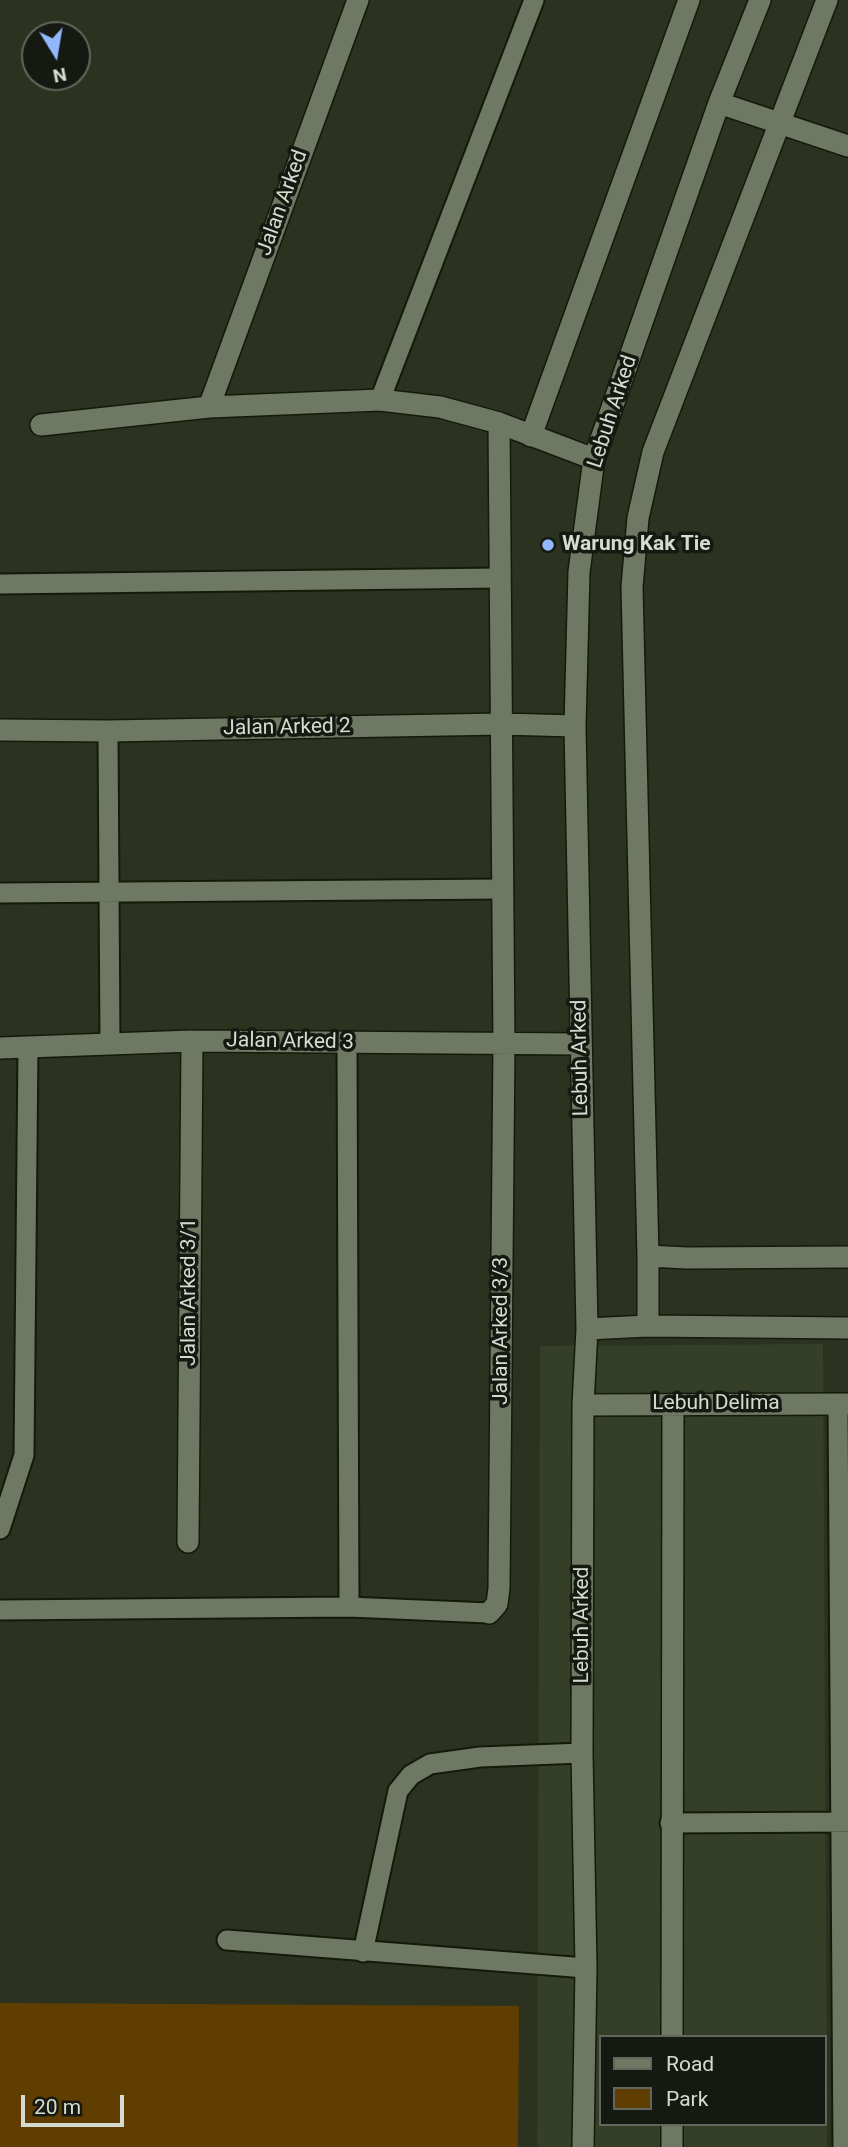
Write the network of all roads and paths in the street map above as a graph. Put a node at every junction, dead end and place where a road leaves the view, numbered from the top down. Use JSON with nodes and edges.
{"nodes":[{"id":1,"x":358,"y":0,"type":"edge"},
{"id":2,"x":534,"y":0,"type":"edge"},
{"id":3,"x":689,"y":0,"type":"edge"},
{"id":4,"x":760,"y":0,"type":"edge"},
{"id":5,"x":827,"y":0,"type":"edge"},
{"id":6,"x":719,"y":103,"type":"junction"},
{"id":7,"x":779,"y":124,"type":"junction"},
{"id":8,"x":848,"y":146,"type":"edge"},
{"id":9,"x":380,"y":400,"type":"junction"},
{"id":10,"x":209,"y":407,"type":"junction"},
{"id":11,"x":499,"y":423,"type":"junction"},
{"id":12,"x":41,"y":425,"type":"dead end"},
{"id":13,"x":531,"y":436,"type":"junction"},
{"id":14,"x":594,"y":459,"type":"junction"},
{"id":15,"x":500,"y":578,"type":"junction"},
{"id":16,"x":0,"y":584,"type":"edge"},
{"id":17,"x":502,"y":724,"type":"junction"},
{"id":18,"x":575,"y":726,"type":"junction"},
{"id":19,"x":0,"y":730,"type":"edge"},
{"id":20,"x":108,"y":731,"type":"junction"},
{"id":21,"x":503,"y":890,"type":"junction"},
{"id":22,"x":109,"y":892,"type":"junction"},
{"id":23,"x":0,"y":893,"type":"edge"},
{"id":24,"x":192,"y":1041,"type":"junction"},
{"id":25,"x":347,"y":1043,"type":"junction"},
{"id":26,"x":110,"y":1044,"type":"junction"},
{"id":27,"x":580,"y":1044,"type":"junction"},
{"id":28,"x":504,"y":1045,"type":"junction"},
{"id":29,"x":29,"y":1047,"type":"junction"},
{"id":30,"x":0,"y":1048,"type":"edge"},
{"id":31,"x":648,"y":1256,"type":"junction"},
{"id":32,"x":848,"y":1257,"type":"edge"},
{"id":33,"x":648,"y":1326,"type":"junction"},
{"id":34,"x":848,"y":1328,"type":"edge"},
{"id":35,"x":587,"y":1329,"type":"junction"},
{"id":36,"x":843,"y":1404,"type":"edge"},
{"id":37,"x":583,"y":1405,"type":"junction"},
{"id":38,"x":673,"y":1405,"type":"junction"},
{"id":39,"x":0,"y":1529,"type":"edge"},
{"id":40,"x":188,"y":1542,"type":"dead end"},
{"id":41,"x":349,"y":1607,"type":"junction"},
{"id":42,"x":0,"y":1610,"type":"edge"},
{"id":43,"x":489,"y":1613,"type":"joint"},
{"id":44,"x":582,"y":1753,"type":"junction"},
{"id":45,"x":845,"y":1822,"type":"edge"},
{"id":46,"x":670,"y":1823,"type":"junction"},
{"id":47,"x":227,"y":1940,"type":"dead end"},
{"id":48,"x":363,"y":1952,"type":"junction"},
{"id":49,"x":586,"y":1968,"type":"junction"},
{"id":50,"x":672,"y":2035,"type":"edge"},
{"id":51,"x":672,"y":2126,"type":"edge"},
{"id":52,"x":583,"y":2147,"type":"edge"},
{"id":53,"x":672,"y":2147,"type":"edge"},
{"id":54,"x":843,"y":2147,"type":"edge"}],
"edges":[{"from":1,"to":10,"type":"street","name":"Jalan Arked"},
{"from":2,"to":9,"type":"lane"},
{"from":3,"to":13,"type":"street"},
{"from":4,"to":6,"type":"street","name":"Lebuh Arked"},
{"from":5,"to":7,"type":"street"},
{"from":6,"to":7,"type":"street"},
{"from":6,"to":14,"type":"street","name":"Lebuh Arked"},
{"from":7,"to":8,"type":"street"},
{"from":7,"to":31,"type":"street"},
{"from":9,"to":10,"type":"street"},
{"from":9,"to":11,"type":"street"},
{"from":10,"to":12,"type":"street"},
{"from":11,"to":13,"type":"street"},
{"from":11,"to":15,"type":"street","name":"Jalan Arked 3/3"},
{"from":13,"to":14,"type":"street"},
{"from":14,"to":18,"type":"street","name":"Lebuh Arked"},
{"from":15,"to":16,"type":"lane"},
{"from":15,"to":17,"type":"street","name":"Jalan Arked 3/3"},
{"from":17,"to":18,"type":"street","name":"Jalan Arked 2"},
{"from":17,"to":20,"type":"street","name":"Jalan Arked 2"},
{"from":17,"to":21,"type":"street","name":"Jalan Arked 3/3"},
{"from":18,"to":27,"type":"street","name":"Lebuh Arked"},
{"from":19,"to":20,"type":"street","name":"Jalan Arked 2"},
{"from":20,"to":22,"type":"lane"},
{"from":21,"to":22,"type":"lane"},
{"from":21,"to":28,"type":"street","name":"Jalan Arked 3/3"},
{"from":22,"to":23,"type":"lane"},
{"from":22,"to":26,"type":"lane"},
{"from":24,"to":25,"type":"street","name":"Jalan Arked 3"},
{"from":24,"to":26,"type":"street","name":"Jalan Arked 3"},
{"from":24,"to":40,"type":"street","name":"Jalan Arked 3/1"},
{"from":25,"to":28,"type":"street","name":"Jalan Arked 3"},
{"from":25,"to":41,"type":"lane"},
{"from":26,"to":29,"type":"street","name":"Jalan Arked 3"},
{"from":27,"to":28,"type":"street","name":"Jalan Arked 3"},
{"from":27,"to":35,"type":"street","name":"Lebuh Arked"},
{"from":28,"to":43,"type":"street","name":"Jalan Arked 3/3"},
{"from":29,"to":30,"type":"street","name":"Jalan Arked 3"},
{"from":29,"to":39,"type":"lane"},
{"from":31,"to":32,"type":"street"},
{"from":31,"to":33,"type":"street"},
{"from":33,"to":34,"type":"street"},
{"from":33,"to":35,"type":"street"},
{"from":35,"to":37,"type":"street","name":"Lebuh Arked"},
{"from":36,"to":38,"type":"street","name":"Lebuh Delima"},
{"from":36,"to":45,"type":"lane"},
{"from":37,"to":38,"type":"street","name":"Lebuh Delima"},
{"from":37,"to":44,"type":"street","name":"Lebuh Arked"},
{"from":38,"to":46,"type":"street"},
{"from":41,"to":42,"type":"lane"},
{"from":41,"to":43,"type":"lane"},
{"from":44,"to":48,"type":"lane"},
{"from":44,"to":49,"type":"street","name":"Lebuh Arked"},
{"from":45,"to":46,"type":"lane"},
{"from":45,"to":54,"type":"lane"},
{"from":46,"to":50,"type":"street"},
{"from":47,"to":48,"type":"lane"},
{"from":48,"to":49,"type":"lane"},
{"from":49,"to":52,"type":"street","name":"Lebuh Arked"},
{"from":51,"to":53,"type":"street"}]}
